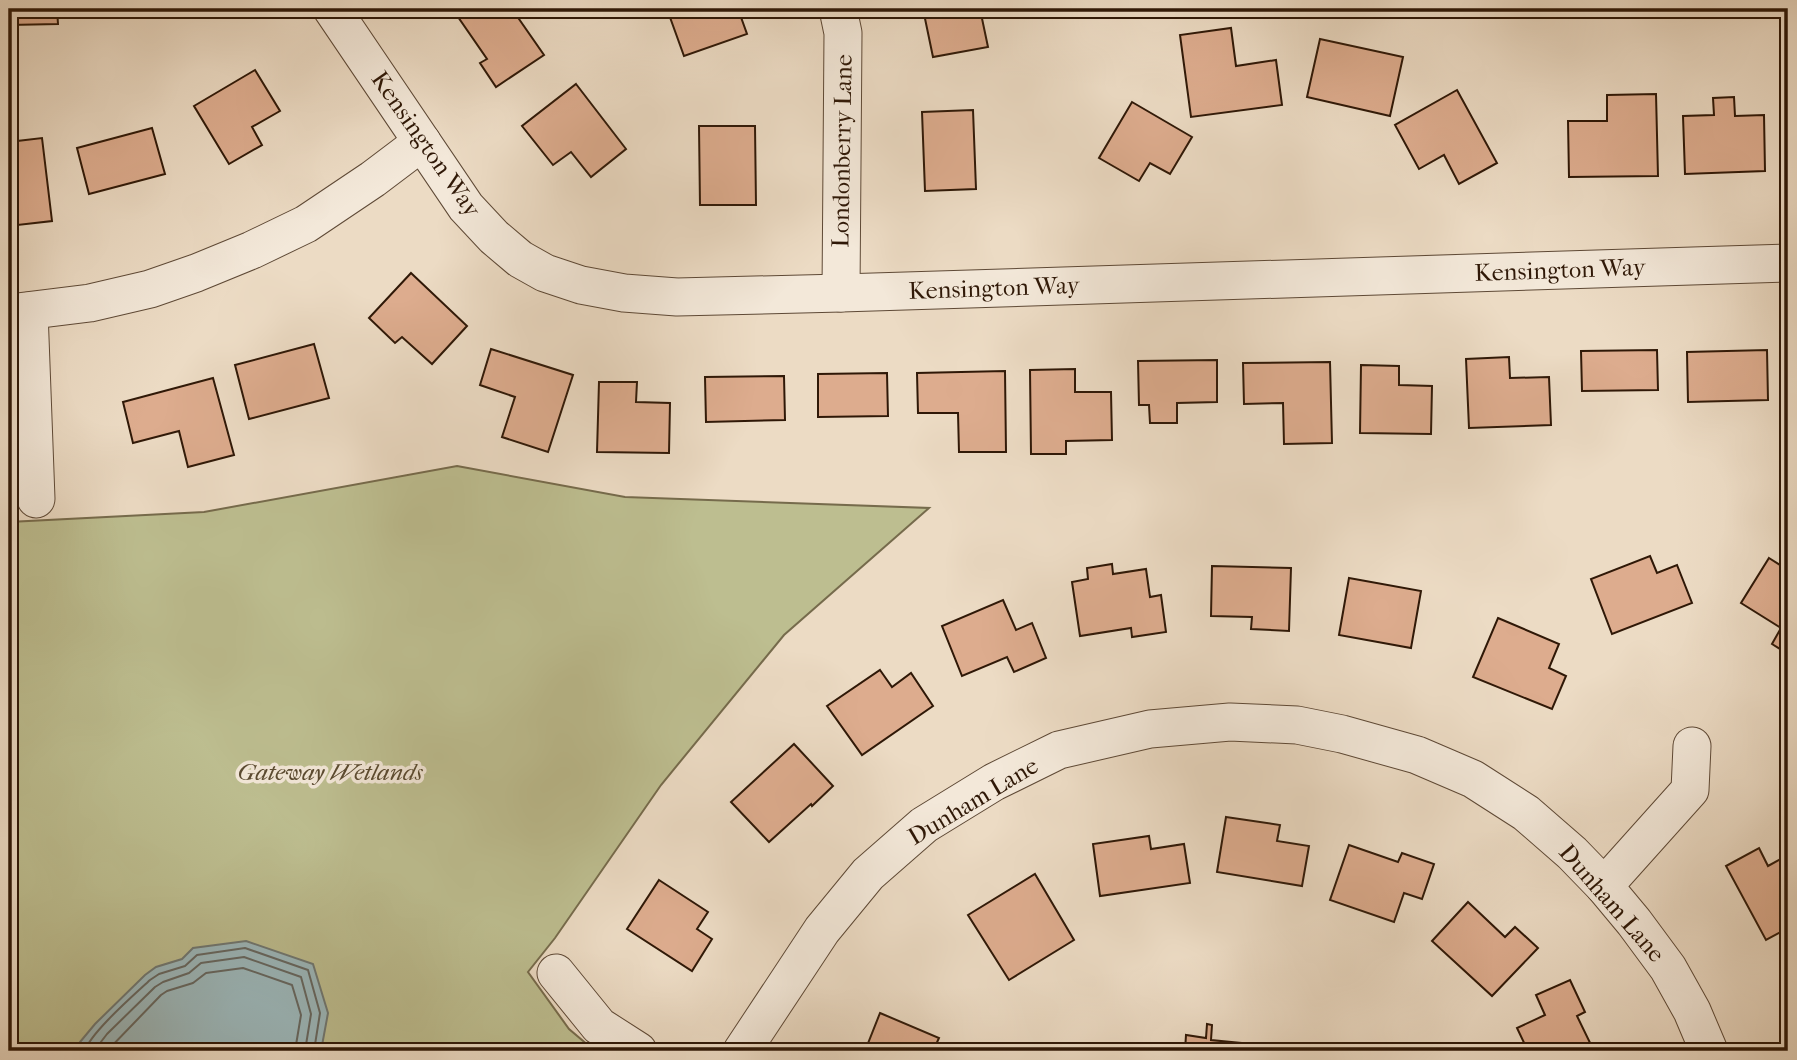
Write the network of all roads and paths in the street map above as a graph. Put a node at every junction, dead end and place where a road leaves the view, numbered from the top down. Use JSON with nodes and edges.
{"nodes":[{"id":1,"x":332,"y":9,"type":"edge"},
{"id":2,"x":838,"y":9,"type":"edge"},
{"id":3,"x":422,"y":142,"type":"junction"},
{"id":4,"x":1788,"y":264,"type":"edge"},
{"id":5,"x":841,"y":293,"type":"junction"},
{"id":6,"x":19,"y":312,"type":"edge"},
{"id":7,"x":36,"y":499,"type":"dead end"},
{"id":8,"x":1692,"y":746,"type":"dead end"},
{"id":9,"x":1604,"y":886,"type":"junction"},
{"id":10,"x":556,"y":973,"type":"dead end"},
{"id":11,"x":638,"y":1051,"type":"edge"},
{"id":12,"x":742,"y":1051,"type":"edge"},
{"id":13,"x":1709,"y":1051,"type":"edge"}],
"edges":[{"from":1,"to":3,"type":"street","name":"Kensington Way"},
{"from":2,"to":5,"type":"street","name":"Londonberry Lane"},
{"from":3,"to":5,"type":"street","name":"Kensington Way"},
{"from":3,"to":6,"type":"street"},
{"from":4,"to":5,"type":"street","name":"Kensington Way"},
{"from":6,"to":7,"type":"street"},
{"from":8,"to":9,"type":"street"},
{"from":9,"to":12,"type":"street","name":"Dunham Lane"},
{"from":9,"to":13,"type":"street","name":"Dunham Lane"},
{"from":10,"to":11,"type":"street"}]}
